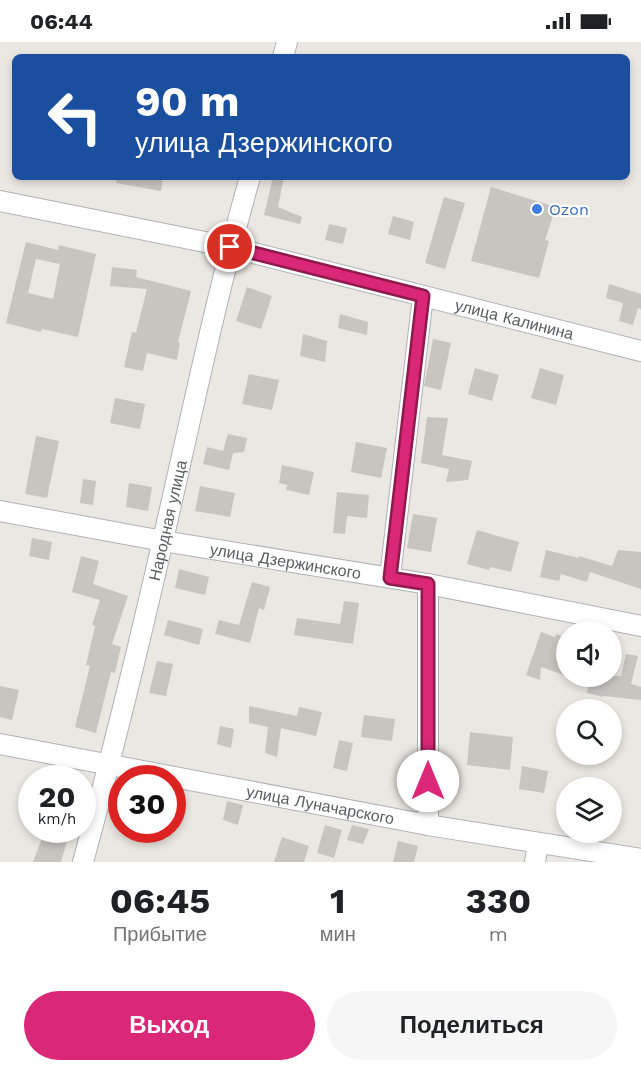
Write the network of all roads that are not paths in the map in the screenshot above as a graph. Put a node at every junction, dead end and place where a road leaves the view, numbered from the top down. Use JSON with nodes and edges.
{"nodes":[{"id":1,"x":249,"y":180,"type":"edge"},
{"id":2,"x":0,"y":201,"type":"edge"},
{"id":3,"x":230,"y":247,"type":"junction"},
{"id":4,"x":423,"y":296,"type":"junction"},
{"id":5,"x":641,"y":351,"type":"edge"},
{"id":6,"x":0,"y":511,"type":"edge"},
{"id":7,"x":163,"y":541,"type":"junction"},
{"id":8,"x":390,"y":578,"type":"junction"},
{"id":9,"x":428,"y":584,"type":"junction"},
{"id":10,"x":641,"y":626,"type":"edge"},
{"id":11,"x":0,"y":744,"type":"edge"},
{"id":12,"x":109,"y":764,"type":"junction"},
{"id":13,"x":428,"y":825,"type":"junction"},
{"id":14,"x":536,"y":852,"type":"edge"},
{"id":15,"x":641,"y":859,"type":"edge"},
{"id":16,"x":83,"y":862,"type":"edge"}],
"edges":[{"from":1,"to":3,"type":"street","name":"Народная улица"},
{"from":2,"to":3,"type":"street","name":"улица Калинина"},
{"from":3,"to":4,"type":"street","name":"улица Калинина"},
{"from":3,"to":7,"type":"street","name":"Народная улица"},
{"from":4,"to":5,"type":"street","name":"улица Калинина"},
{"from":4,"to":8,"type":"street"},
{"from":6,"to":7,"type":"street","name":"улица Дзержинского"},
{"from":7,"to":8,"type":"street","name":"улица Дзержинского"},
{"from":7,"to":12,"type":"street","name":"Народная улица"},
{"from":8,"to":9,"type":"street","name":"улица Дзержинского"},
{"from":9,"to":10,"type":"street","name":"улица Дзержинского"},
{"from":9,"to":13,"type":"street"},
{"from":11,"to":12,"type":"street","name":"улица Луначарского"},
{"from":12,"to":13,"type":"street","name":"улица Луначарского"},
{"from":12,"to":16,"type":"street","name":"Народная улица"},
{"from":13,"to":14,"type":"street","name":"улица Луначарского"},
{"from":14,"to":15,"type":"street","name":"улица Луначарского"}]}
